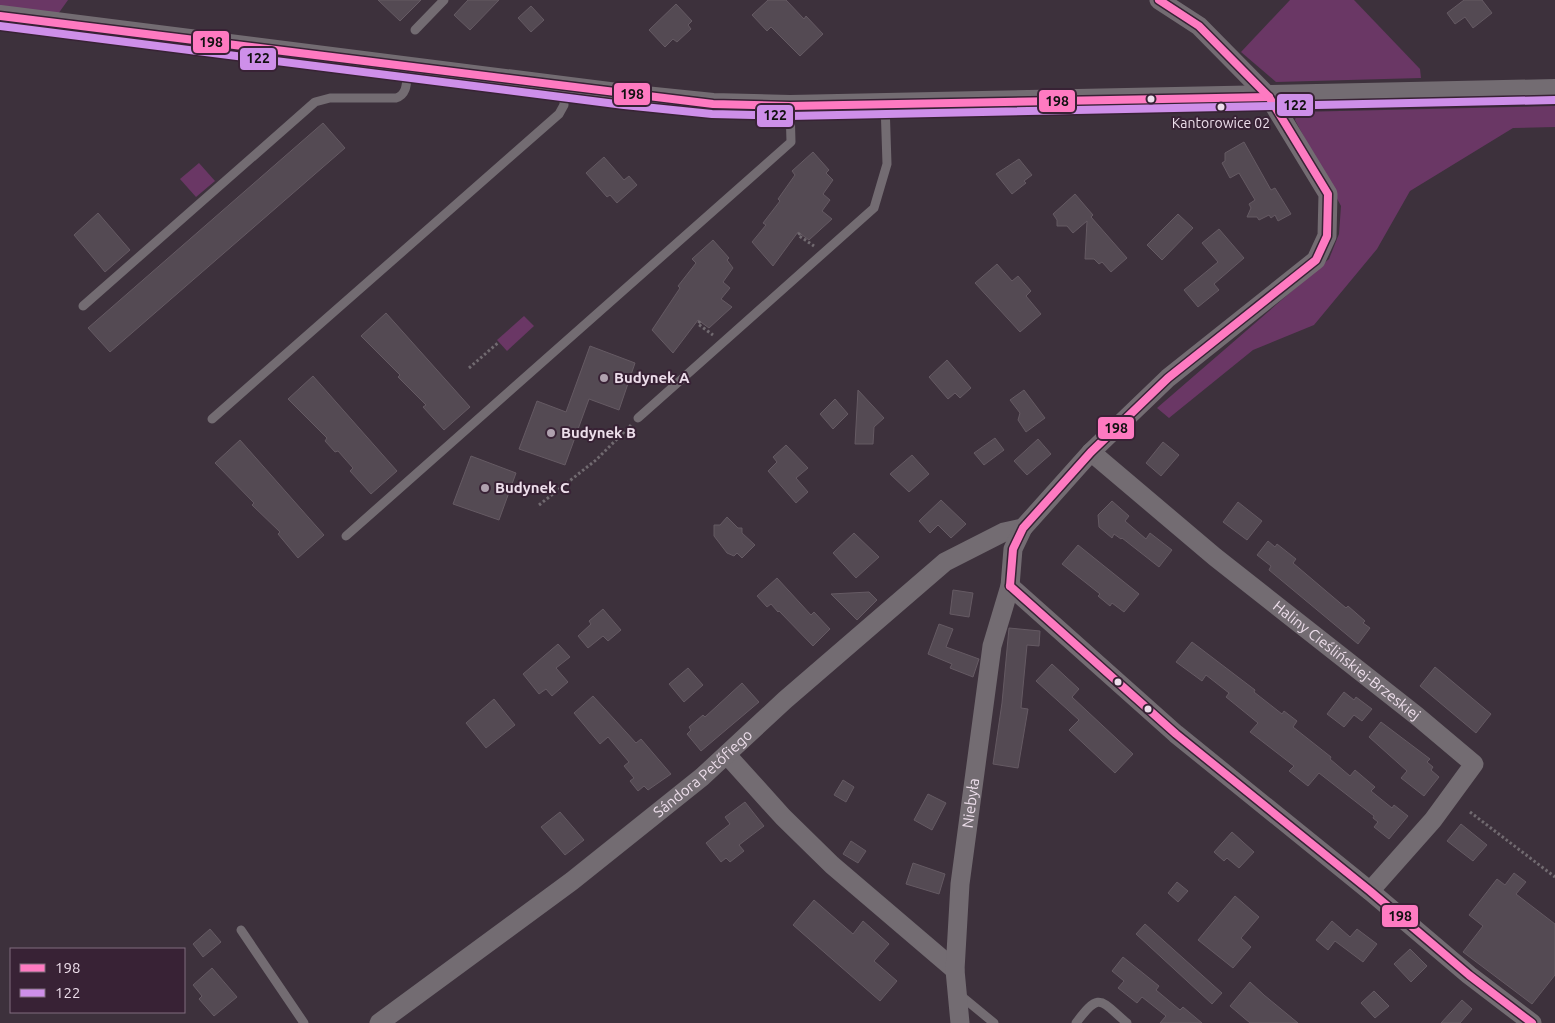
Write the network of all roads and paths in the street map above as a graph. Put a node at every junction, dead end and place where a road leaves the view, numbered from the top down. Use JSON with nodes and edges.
{"nodes":[{"id":1,"x":444,"y":0,"type":"edge"},
{"id":2,"x":1158,"y":0,"type":"edge"},
{"id":3,"x":0,"y":16,"type":"edge"},
{"id":4,"x":415,"y":30,"type":"dead end"},
{"id":5,"x":408,"y":68,"type":"junction"},
{"id":6,"x":564,"y":87,"type":"junction"},
{"id":7,"x":1555,"y":90,"type":"edge"},
{"id":8,"x":1270,"y":97,"type":"junction"},
{"id":9,"x":885,"y":103,"type":"junction"},
{"id":10,"x":790,"y":106,"type":"junction"},
{"id":11,"x":800,"y":233,"type":"dead end"},
{"id":12,"x":824,"y":254,"type":"junction"},
{"id":13,"x":83,"y":306,"type":"dead end"},
{"id":14,"x":700,"y":321,"type":"dead end"},
{"id":15,"x":498,"y":342,"type":"dead end"},
{"id":16,"x":724,"y":343,"type":"junction"},
{"id":17,"x":469,"y":368,"type":"dead end"},
{"id":18,"x":638,"y":418,"type":"joint"},
{"id":19,"x":212,"y":419,"type":"dead end"},
{"id":20,"x":1092,"y":452,"type":"junction"},
{"id":21,"x":539,"y":505,"type":"dead end"},
{"id":22,"x":1023,"y":528,"type":"junction"},
{"id":23,"x":346,"y":536,"type":"dead end"},
{"id":24,"x":1010,"y":586,"type":"junction"},
{"id":25,"x":727,"y":755,"type":"junction"},
{"id":26,"x":1470,"y":812,"type":"dead end"},
{"id":27,"x":1555,"y":877,"type":"edge"},
{"id":28,"x":1370,"y":891,"type":"junction"},
{"id":29,"x":241,"y":930,"type":"dead end"},
{"id":30,"x":954,"y":970,"type":"junction"},
{"id":31,"x":956,"y":992,"type":"junction"},
{"id":32,"x":304,"y":1023,"type":"edge"},
{"id":33,"x":379,"y":1023,"type":"edge"},
{"id":34,"x":960,"y":1023,"type":"edge"},
{"id":35,"x":994,"y":1023,"type":"edge"},
{"id":36,"x":1076,"y":1023,"type":"edge"},
{"id":37,"x":1127,"y":1023,"type":"edge"},
{"id":38,"x":1532,"y":1023,"type":"edge"}],
"edges":[{"from":1,"to":4,"type":"lane"},
{"from":2,"to":8,"type":"street"},
{"from":3,"to":5,"type":"street"},
{"from":5,"to":6,"type":"street"},
{"from":5,"to":13,"type":"lane"},
{"from":6,"to":10,"type":"street"},
{"from":6,"to":19,"type":"lane"},
{"from":7,"to":8,"type":"street"},
{"from":8,"to":9,"type":"street"},
{"from":8,"to":20,"type":"street"},
{"from":9,"to":10,"type":"street"},
{"from":9,"to":12,"type":"lane"},
{"from":10,"to":23,"type":"lane"},
{"from":11,"to":12,"type":"path"},
{"from":12,"to":16,"type":"lane"},
{"from":14,"to":16,"type":"path"},
{"from":15,"to":17,"type":"path"},
{"from":16,"to":18,"type":"lane"},
{"from":18,"to":21,"type":"path"},
{"from":20,"to":22,"type":"street"},
{"from":20,"to":28,"type":"street","name":"Haliny Cieślińskiej-Brzeskiej"},
{"from":22,"to":24,"type":"street","name":"Niebyła"},
{"from":22,"to":25,"type":"street","name":"Sándora Petőfiego"},
{"from":24,"to":28,"type":"street"},
{"from":24,"to":30,"type":"street","name":"Niebyła"},
{"from":25,"to":30,"type":"street"},
{"from":25,"to":33,"type":"street","name":"Sándora Petőfiego"},
{"from":26,"to":27,"type":"path"},
{"from":28,"to":38,"type":"street"},
{"from":29,"to":32,"type":"lane"},
{"from":30,"to":31,"type":"street","name":"Niebyła"},
{"from":31,"to":34,"type":"street","name":"Niebyła"},
{"from":31,"to":35,"type":"lane"},
{"from":36,"to":37,"type":"lane"}]}
